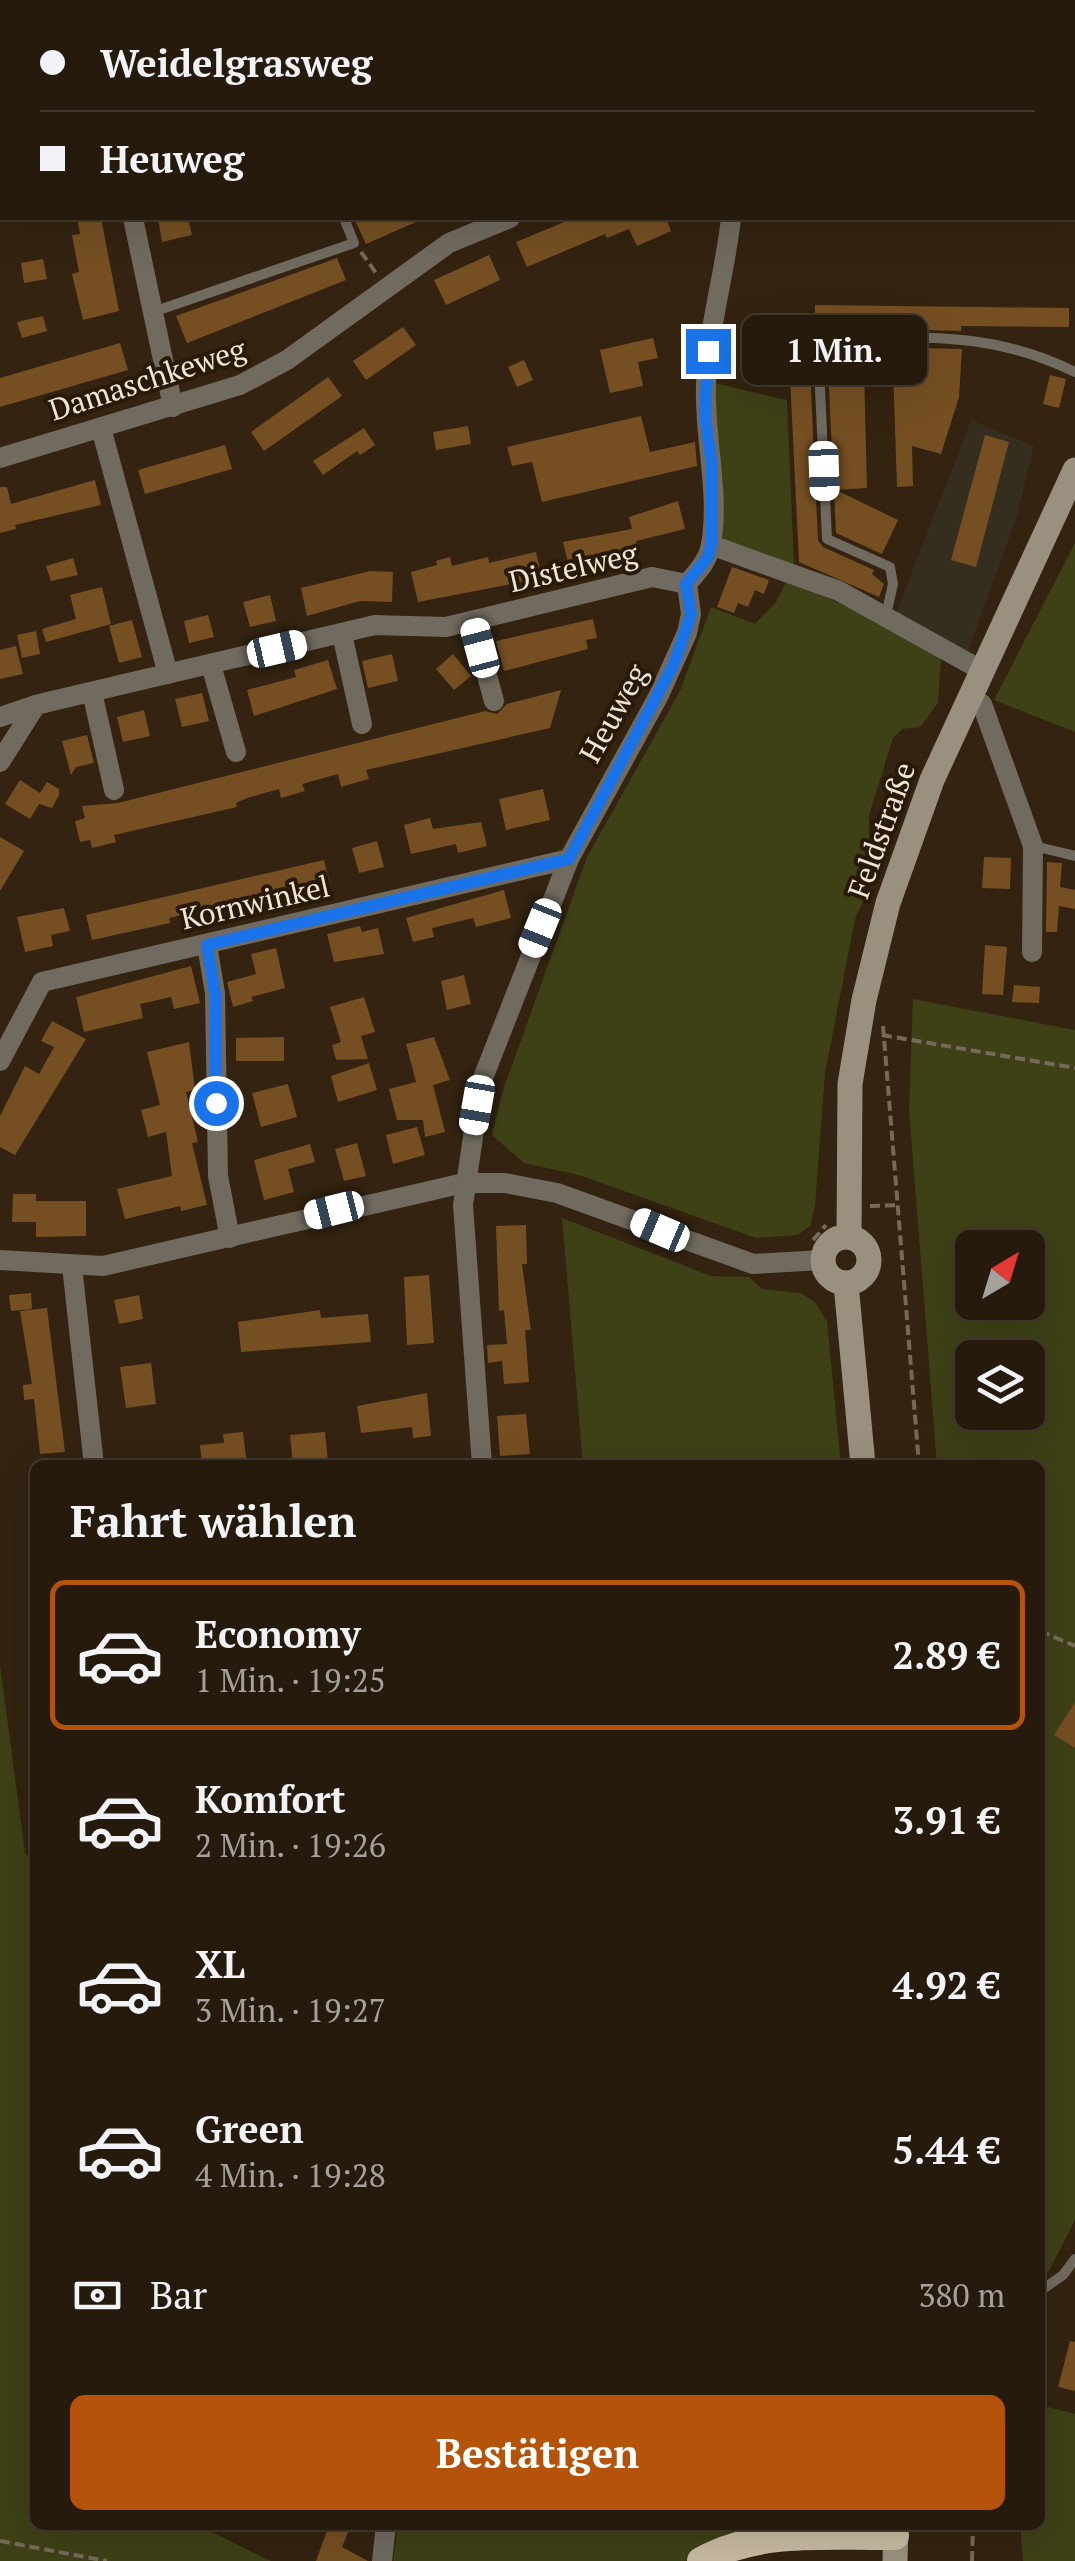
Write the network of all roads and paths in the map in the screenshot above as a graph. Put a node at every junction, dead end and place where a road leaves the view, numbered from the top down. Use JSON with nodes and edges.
{"nodes":[{"id":1,"x":133,"y":220,"type":"edge"},
{"id":2,"x":345,"y":220,"type":"edge"},
{"id":3,"x":505,"y":220,"type":"edge"},
{"id":4,"x":731,"y":220,"type":"edge"},
{"id":5,"x":354,"y":242,"type":"junction"},
{"id":6,"x":384,"y":286,"type":"junction"},
{"id":7,"x":152,"y":312,"type":"junction"},
{"id":8,"x":1075,"y":372,"type":"edge"},
{"id":9,"x":173,"y":407,"type":"junction"},
{"id":10,"x":101,"y":428,"type":"junction"},
{"id":11,"x":0,"y":458,"type":"edge"},
{"id":12,"x":1075,"y":470,"type":"edge"},
{"id":13,"x":711,"y":545,"type":"junction"},
{"id":14,"x":686,"y":584,"type":"junction"},
{"id":15,"x":886,"y":615,"type":"junction"},
{"id":16,"x":472,"y":621,"type":"junction"},
{"id":17,"x":342,"y":634,"type":"junction"},
{"id":18,"x":211,"y":664,"type":"junction"},
{"id":19,"x":980,"y":670,"type":"junction"},
{"id":20,"x":168,"y":674,"type":"junction"},
{"id":21,"x":92,"y":692,"type":"junction"},
{"id":22,"x":968,"y":698,"type":"junction"},
{"id":23,"x":494,"y":701,"type":"dead end"},
{"id":24,"x":36,"y":705,"type":"junction"},
{"id":25,"x":0,"y":717,"type":"edge"},
{"id":26,"x":362,"y":724,"type":"dead end"},
{"id":27,"x":236,"y":752,"type":"dead end"},
{"id":28,"x":0,"y":762,"type":"edge"},
{"id":29,"x":114,"y":790,"type":"dead end"},
{"id":30,"x":1033,"y":846,"type":"junction"},
{"id":31,"x":1075,"y":856,"type":"edge"},
{"id":32,"x":569,"y":859,"type":"junction"},
{"id":33,"x":207,"y":945,"type":"junction"},
{"id":34,"x":1032,"y":952,"type":"dead end"},
{"id":35,"x":858,"y":1032,"type":"junction"},
{"id":36,"x":884,"y":1036,"type":"junction"},
{"id":37,"x":0,"y":1060,"type":"edge"},
{"id":38,"x":1075,"y":1068,"type":"edge"},
{"id":39,"x":464,"y":1183,"type":"junction"},
{"id":40,"x":850,"y":1237,"type":"junction"},
{"id":41,"x":230,"y":1238,"type":"junction"},
{"id":42,"x":0,"y":1260,"type":"edge"},
{"id":43,"x":822,"y":1260,"type":"junction"},
{"id":44,"x":72,"y":1266,"type":"junction"},
{"id":45,"x":846,"y":1284,"type":"junction"},
{"id":46,"x":93,"y":1460,"type":"edge"},
{"id":47,"x":482,"y":1460,"type":"edge"},
{"id":48,"x":864,"y":1460,"type":"edge"},
{"id":49,"x":919,"y":1460,"type":"edge"},
{"id":50,"x":1045,"y":1634,"type":"edge"},
{"id":51,"x":1075,"y":1646,"type":"edge"},
{"id":52,"x":1075,"y":2259,"type":"edge"},
{"id":53,"x":1045,"y":2288,"type":"edge"},
{"id":54,"x":385,"y":2530,"type":"edge"},
{"id":55,"x":973,"y":2530,"type":"edge"},
{"id":56,"x":0,"y":2540,"type":"edge"},
{"id":57,"x":895,"y":2541,"type":"edge"},
{"id":58,"x":107,"y":2561,"type":"edge"},
{"id":59,"x":382,"y":2561,"type":"edge"},
{"id":60,"x":700,"y":2561,"type":"edge"},
{"id":61,"x":972,"y":2561,"type":"edge"}],
"edges":[{"from":1,"to":7,"type":"street"},
{"from":2,"to":5,"type":"lane"},
{"from":3,"to":6,"type":"street","name":"Damaschkeweg"},
{"from":4,"to":13,"type":"street"},
{"from":5,"to":6,"type":"path"},
{"from":5,"to":7,"type":"lane"},
{"from":6,"to":9,"type":"street","name":"Damaschkeweg"},
{"from":7,"to":9,"type":"street"},
{"from":8,"to":15,"type":"lane"},
{"from":9,"to":10,"type":"street","name":"Damaschkeweg"},
{"from":10,"to":11,"type":"street","name":"Damaschkeweg"},
{"from":10,"to":20,"type":"street"},
{"from":12,"to":19,"type":"main road","name":"Feldstraße"},
{"from":13,"to":14,"type":"street"},
{"from":13,"to":15,"type":"street"},
{"from":14,"to":16,"type":"street","name":"Distelweg"},
{"from":14,"to":32,"type":"street","name":"Heuweg"},
{"from":15,"to":19,"type":"street"},
{"from":16,"to":17,"type":"street","name":"Distelweg"},
{"from":16,"to":23,"type":"street"},
{"from":17,"to":18,"type":"street","name":"Distelweg"},
{"from":17,"to":26,"type":"street"},
{"from":18,"to":20,"type":"street","name":"Distelweg"},
{"from":18,"to":27,"type":"street"},
{"from":19,"to":22,"type":"main road","name":"Feldstraße"},
{"from":20,"to":21,"type":"street","name":"Distelweg"},
{"from":21,"to":24,"type":"street","name":"Distelweg"},
{"from":21,"to":29,"type":"street"},
{"from":22,"to":30,"type":"street"},
{"from":22,"to":35,"type":"main road","name":"Feldstraße"},
{"from":24,"to":25,"type":"street","name":"Distelweg"},
{"from":24,"to":28,"type":"street"},
{"from":30,"to":31,"type":"lane"},
{"from":30,"to":34,"type":"street"},
{"from":32,"to":33,"type":"street","name":"Kornwinkel"},
{"from":32,"to":39,"type":"street","name":"Heuweg"},
{"from":33,"to":37,"type":"street","name":"Kornwinkel"},
{"from":33,"to":41,"type":"street"},
{"from":35,"to":36,"type":"path"},
{"from":35,"to":40,"type":"main road","name":"Feldstraße"},
{"from":36,"to":38,"type":"path"},
{"from":36,"to":49,"type":"path"},
{"from":39,"to":41,"type":"street"},
{"from":39,"to":43,"type":"street"},
{"from":39,"to":47,"type":"street","name":"Heuweg"},
{"from":40,"to":43,"type":"main road"},
{"from":40,"to":45,"type":"main road","name":"Feldstraße"},
{"from":41,"to":44,"type":"street"},
{"from":42,"to":44,"type":"street"},
{"from":43,"to":45,"type":"main road"},
{"from":44,"to":46,"type":"street"},
{"from":45,"to":48,"type":"main road"},
{"from":50,"to":51,"type":"path"},
{"from":52,"to":53,"type":"lane"},
{"from":54,"to":59,"type":"street"},
{"from":55,"to":61,"type":"path"},
{"from":56,"to":58,"type":"path"},
{"from":57,"to":60,"type":"highway"}]}
